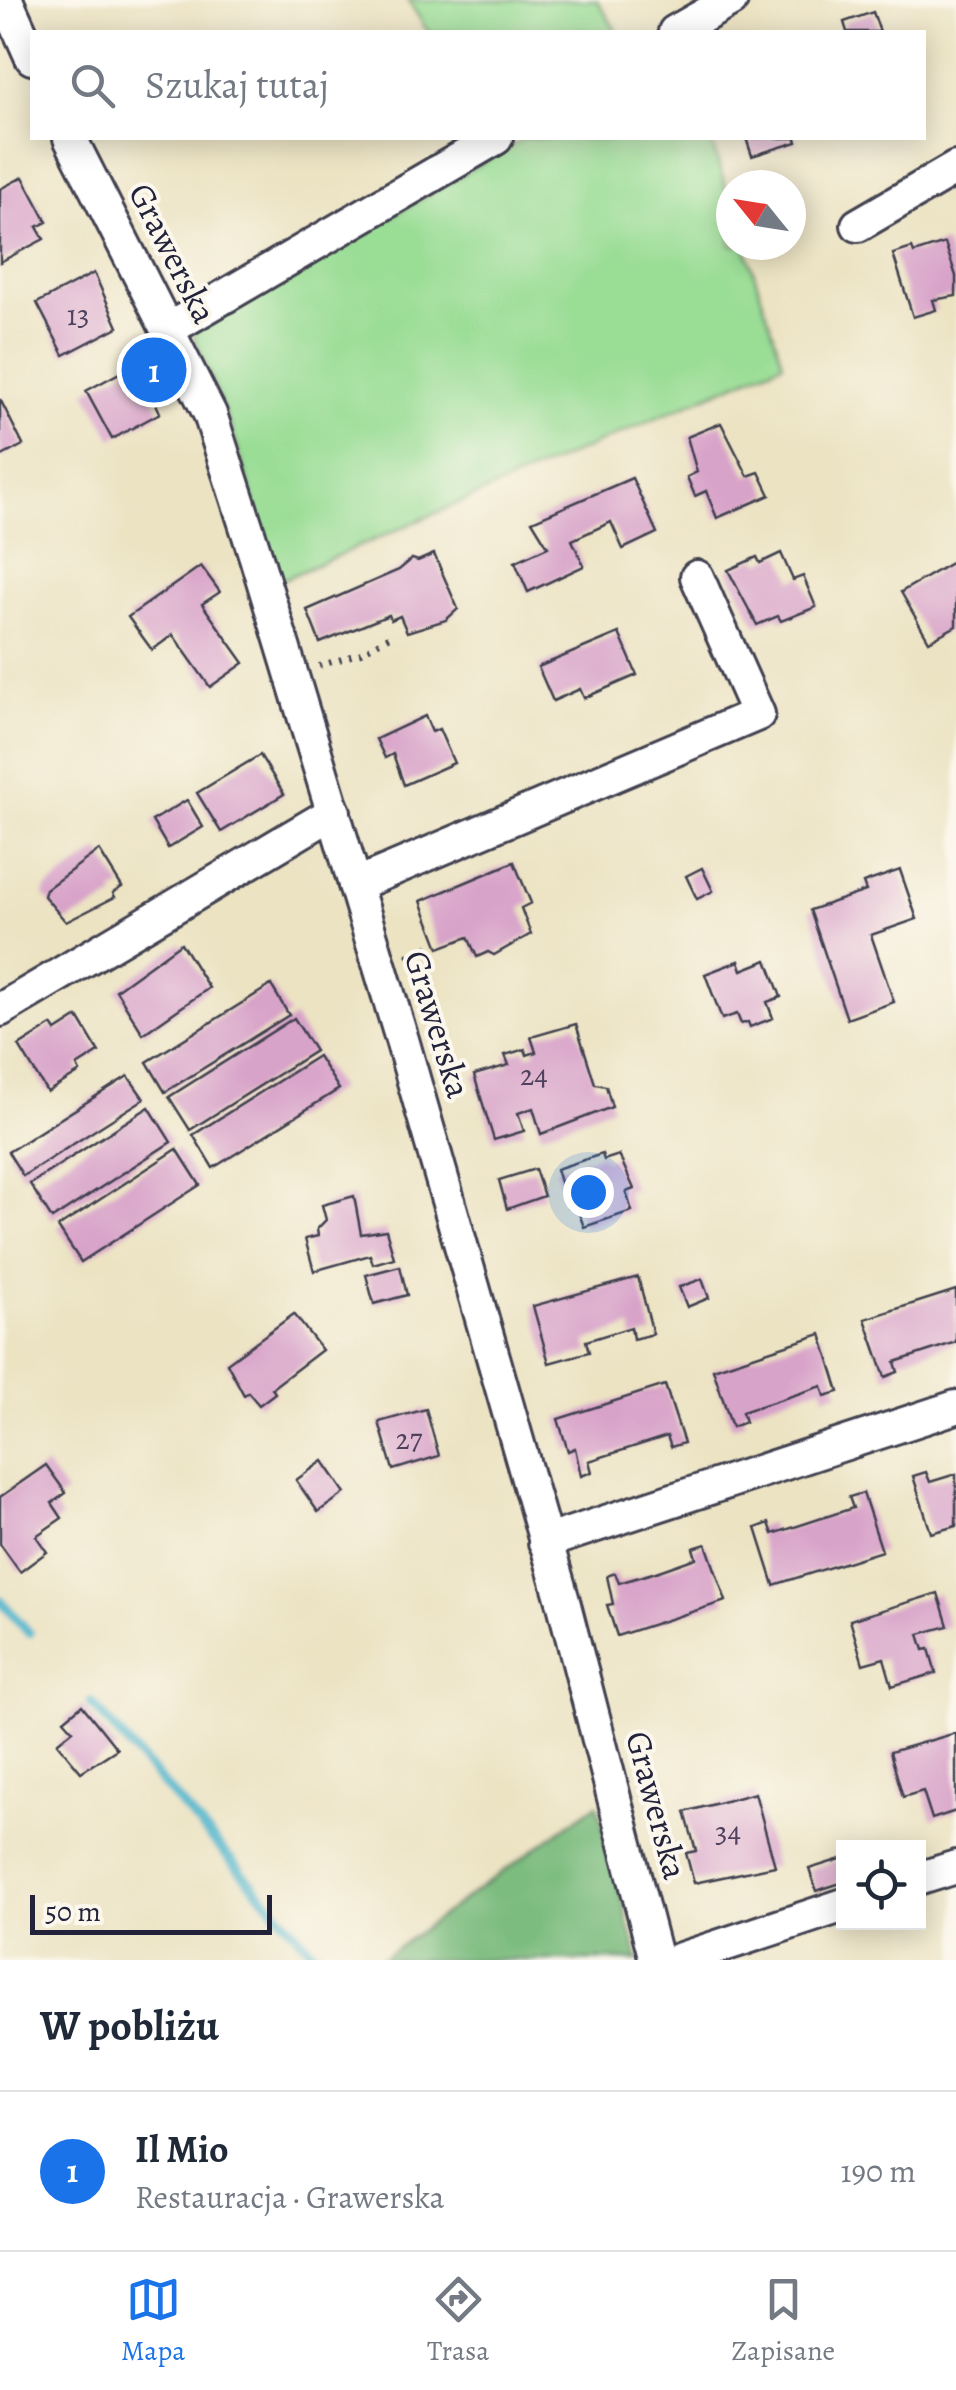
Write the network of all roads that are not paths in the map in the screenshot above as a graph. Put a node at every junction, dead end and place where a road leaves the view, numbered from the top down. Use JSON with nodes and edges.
{"nodes":[{"id":1,"x":6,"y":0,"type":"edge"},
{"id":2,"x":731,"y":0,"type":"edge"},
{"id":3,"x":678,"y":30,"type":"edge"},
{"id":4,"x":30,"y":54,"type":"edge"},
{"id":5,"x":71,"y":140,"type":"edge"},
{"id":6,"x":493,"y":140,"type":"edge"},
{"id":7,"x":956,"y":168,"type":"edge"},
{"id":8,"x":858,"y":225,"type":"dead end"},
{"id":9,"x":167,"y":330,"type":"junction"},
{"id":10,"x":696,"y":577,"type":"dead end"},
{"id":11,"x":334,"y":812,"type":"junction"},
{"id":12,"x":355,"y":885,"type":"junction"},
{"id":13,"x":0,"y":1010,"type":"edge"},
{"id":14,"x":956,"y":1407,"type":"edge"},
{"id":15,"x":545,"y":1542,"type":"junction"},
{"id":16,"x":956,"y":1867,"type":"edge"},
{"id":17,"x":926,"y":1877,"type":"edge"},
{"id":18,"x":836,"y":1907,"type":"edge"},
{"id":19,"x":656,"y":1960,"type":"edge"},
{"id":20,"x":678,"y":1960,"type":"edge"}],
"edges":[{"from":1,"to":4,"type":"street"},
{"from":2,"to":3,"type":"street"},
{"from":5,"to":9,"type":"street","name":"Grawerska"},
{"from":6,"to":9,"type":"street"},
{"from":7,"to":8,"type":"street"},
{"from":9,"to":11,"type":"street","name":"Grawerska"},
{"from":10,"to":12,"type":"street"},
{"from":11,"to":12,"type":"street","name":"Grawerska"},
{"from":11,"to":13,"type":"street"},
{"from":12,"to":15,"type":"street","name":"Grawerska"},
{"from":14,"to":15,"type":"street"},
{"from":15,"to":19,"type":"street","name":"Grawerska"},
{"from":16,"to":17,"type":"street"},
{"from":18,"to":20,"type":"street"}]}
